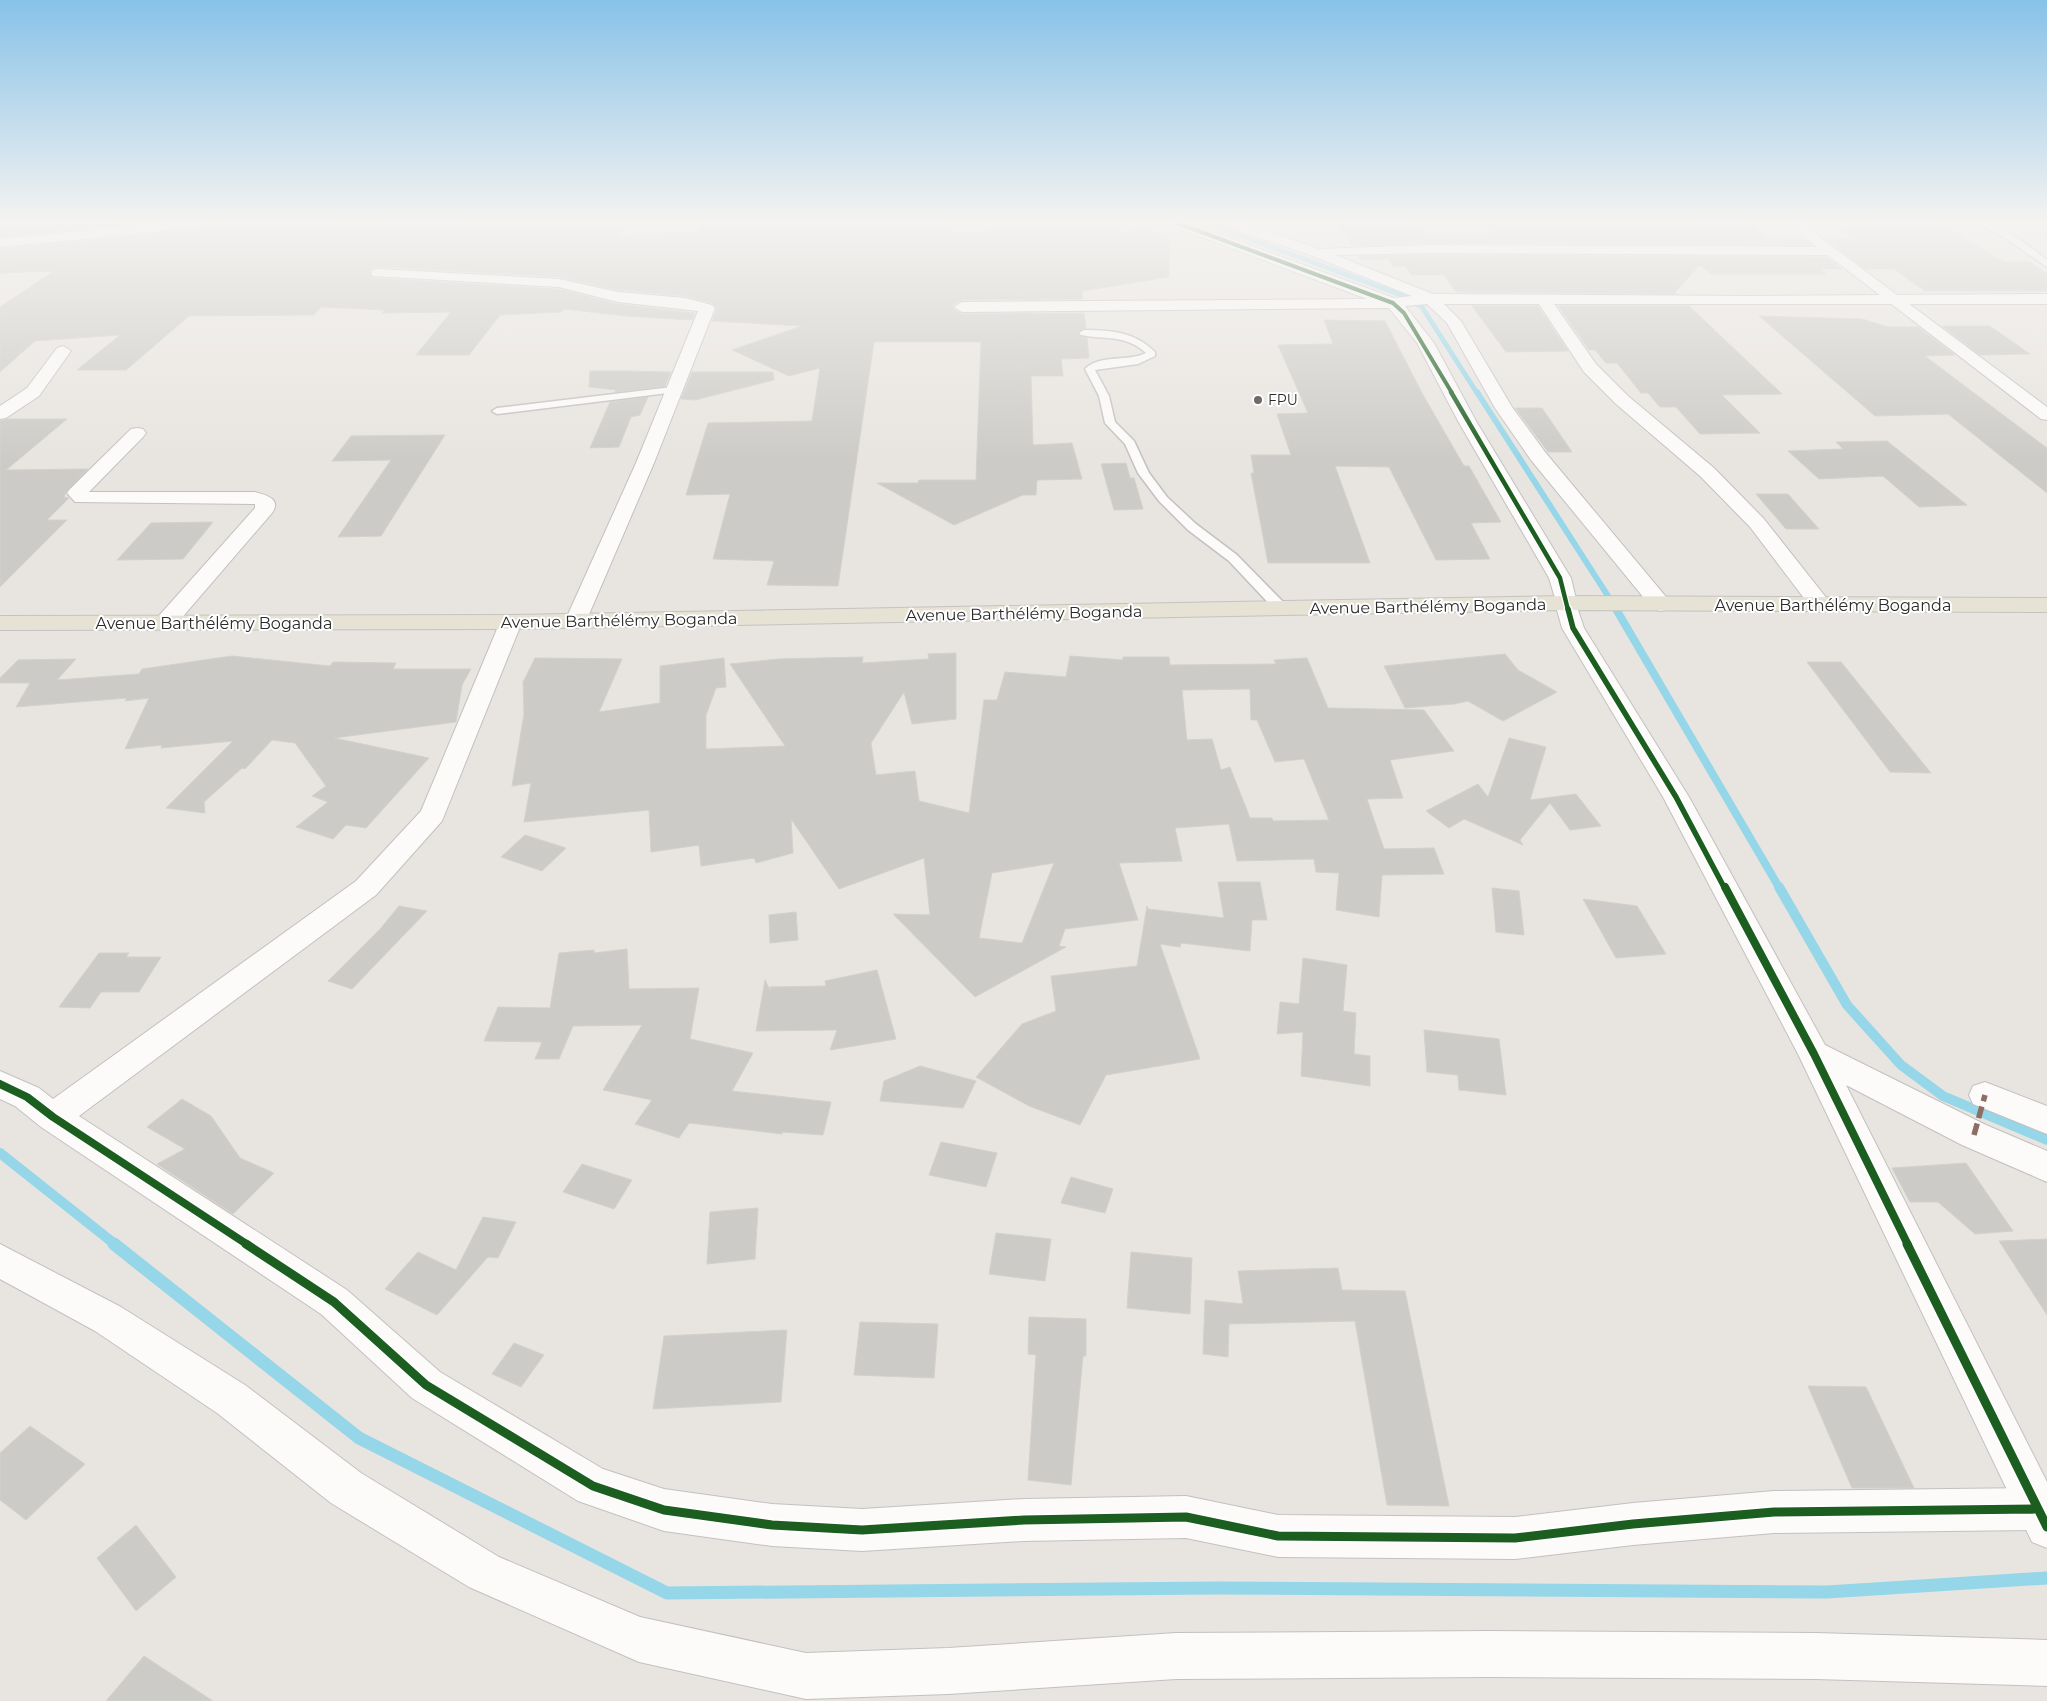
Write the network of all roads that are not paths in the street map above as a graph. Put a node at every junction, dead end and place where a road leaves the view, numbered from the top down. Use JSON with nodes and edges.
{"nodes":[{"id":1,"x":678,"y":302,"type":"edge"},
{"id":2,"x":1398,"y":302,"type":"edge"},
{"id":3,"x":1435,"y":302,"type":"edge"},
{"id":4,"x":1545,"y":302,"type":"edge"},
{"id":5,"x":1900,"y":302,"type":"edge"},
{"id":6,"x":1392,"y":303,"type":"junction"},
{"id":7,"x":962,"y":307,"type":"dead end"},
{"id":8,"x":1084,"y":333,"type":"dead end"},
{"id":9,"x":63,"y":351,"type":"dead end"},
{"id":10,"x":672,"y":390,"type":"junction"},
{"id":11,"x":497,"y":411,"type":"dead end"},
{"id":12,"x":0,"y":414,"type":"edge"},
{"id":13,"x":2047,"y":415,"type":"edge"},
{"id":14,"x":137,"y":432,"type":"dead end"},
{"id":15,"x":1578,"y":603,"type":"junction"},
{"id":16,"x":1650,"y":604,"type":"junction"},
{"id":17,"x":1821,"y":605,"type":"junction"},
{"id":18,"x":2047,"y":605,"type":"edge"},
{"id":19,"x":1282,"y":609,"type":"junction"},
{"id":20,"x":576,"y":621,"type":"junction"},
{"id":21,"x":511,"y":622,"type":"junction"},
{"id":22,"x":0,"y":623,"type":"edge"},
{"id":23,"x":165,"y":623,"type":"junction"},
{"id":24,"x":1814,"y":1054,"type":"junction"},
{"id":25,"x":0,"y":1084,"type":"edge"},
{"id":26,"x":1986,"y":1095,"type":"dead end"},
{"id":27,"x":53,"y":1118,"type":"junction"},
{"id":28,"x":2047,"y":1120,"type":"edge"},
{"id":29,"x":2047,"y":1167,"type":"edge"},
{"id":30,"x":0,"y":1260,"type":"edge"},
{"id":31,"x":2042,"y":1518,"type":"edge"},
{"id":32,"x":2047,"y":1663,"type":"edge"}],
"edges":[{"from":1,"to":10,"type":"street"},
{"from":2,"to":6,"type":"street"},
{"from":3,"to":16,"type":"street"},
{"from":4,"to":17,"type":"street"},
{"from":5,"to":13,"type":"street"},
{"from":6,"to":7,"type":"street"},
{"from":6,"to":15,"type":"street"},
{"from":8,"to":19,"type":"lane"},
{"from":9,"to":12,"type":"street"},
{"from":10,"to":11,"type":"lane"},
{"from":10,"to":20,"type":"street"},
{"from":14,"to":23,"type":"street"},
{"from":15,"to":16,"type":"main road","name":"Avenue Barthélémy Boganda"},
{"from":15,"to":19,"type":"main road","name":"Avenue Barthélémy Boganda"},
{"from":15,"to":24,"type":"street"},
{"from":16,"to":17,"type":"main road","name":"Avenue Barthélémy Boganda"},
{"from":17,"to":18,"type":"main road","name":"Avenue Barthélémy Boganda"},
{"from":19,"to":20,"type":"main road","name":"Avenue Barthélémy Boganda"},
{"from":20,"to":21,"type":"main road","name":"Avenue Barthélémy Boganda"},
{"from":21,"to":23,"type":"main road","name":"Avenue Barthélémy Boganda"},
{"from":21,"to":27,"type":"street"},
{"from":22,"to":23,"type":"main road","name":"Avenue Barthélémy Boganda"},
{"from":24,"to":29,"type":"street"},
{"from":24,"to":31,"type":"street"},
{"from":25,"to":27,"type":"street"},
{"from":26,"to":28,"type":"street"},
{"from":27,"to":31,"type":"street"},
{"from":30,"to":32,"type":"street"}]}
